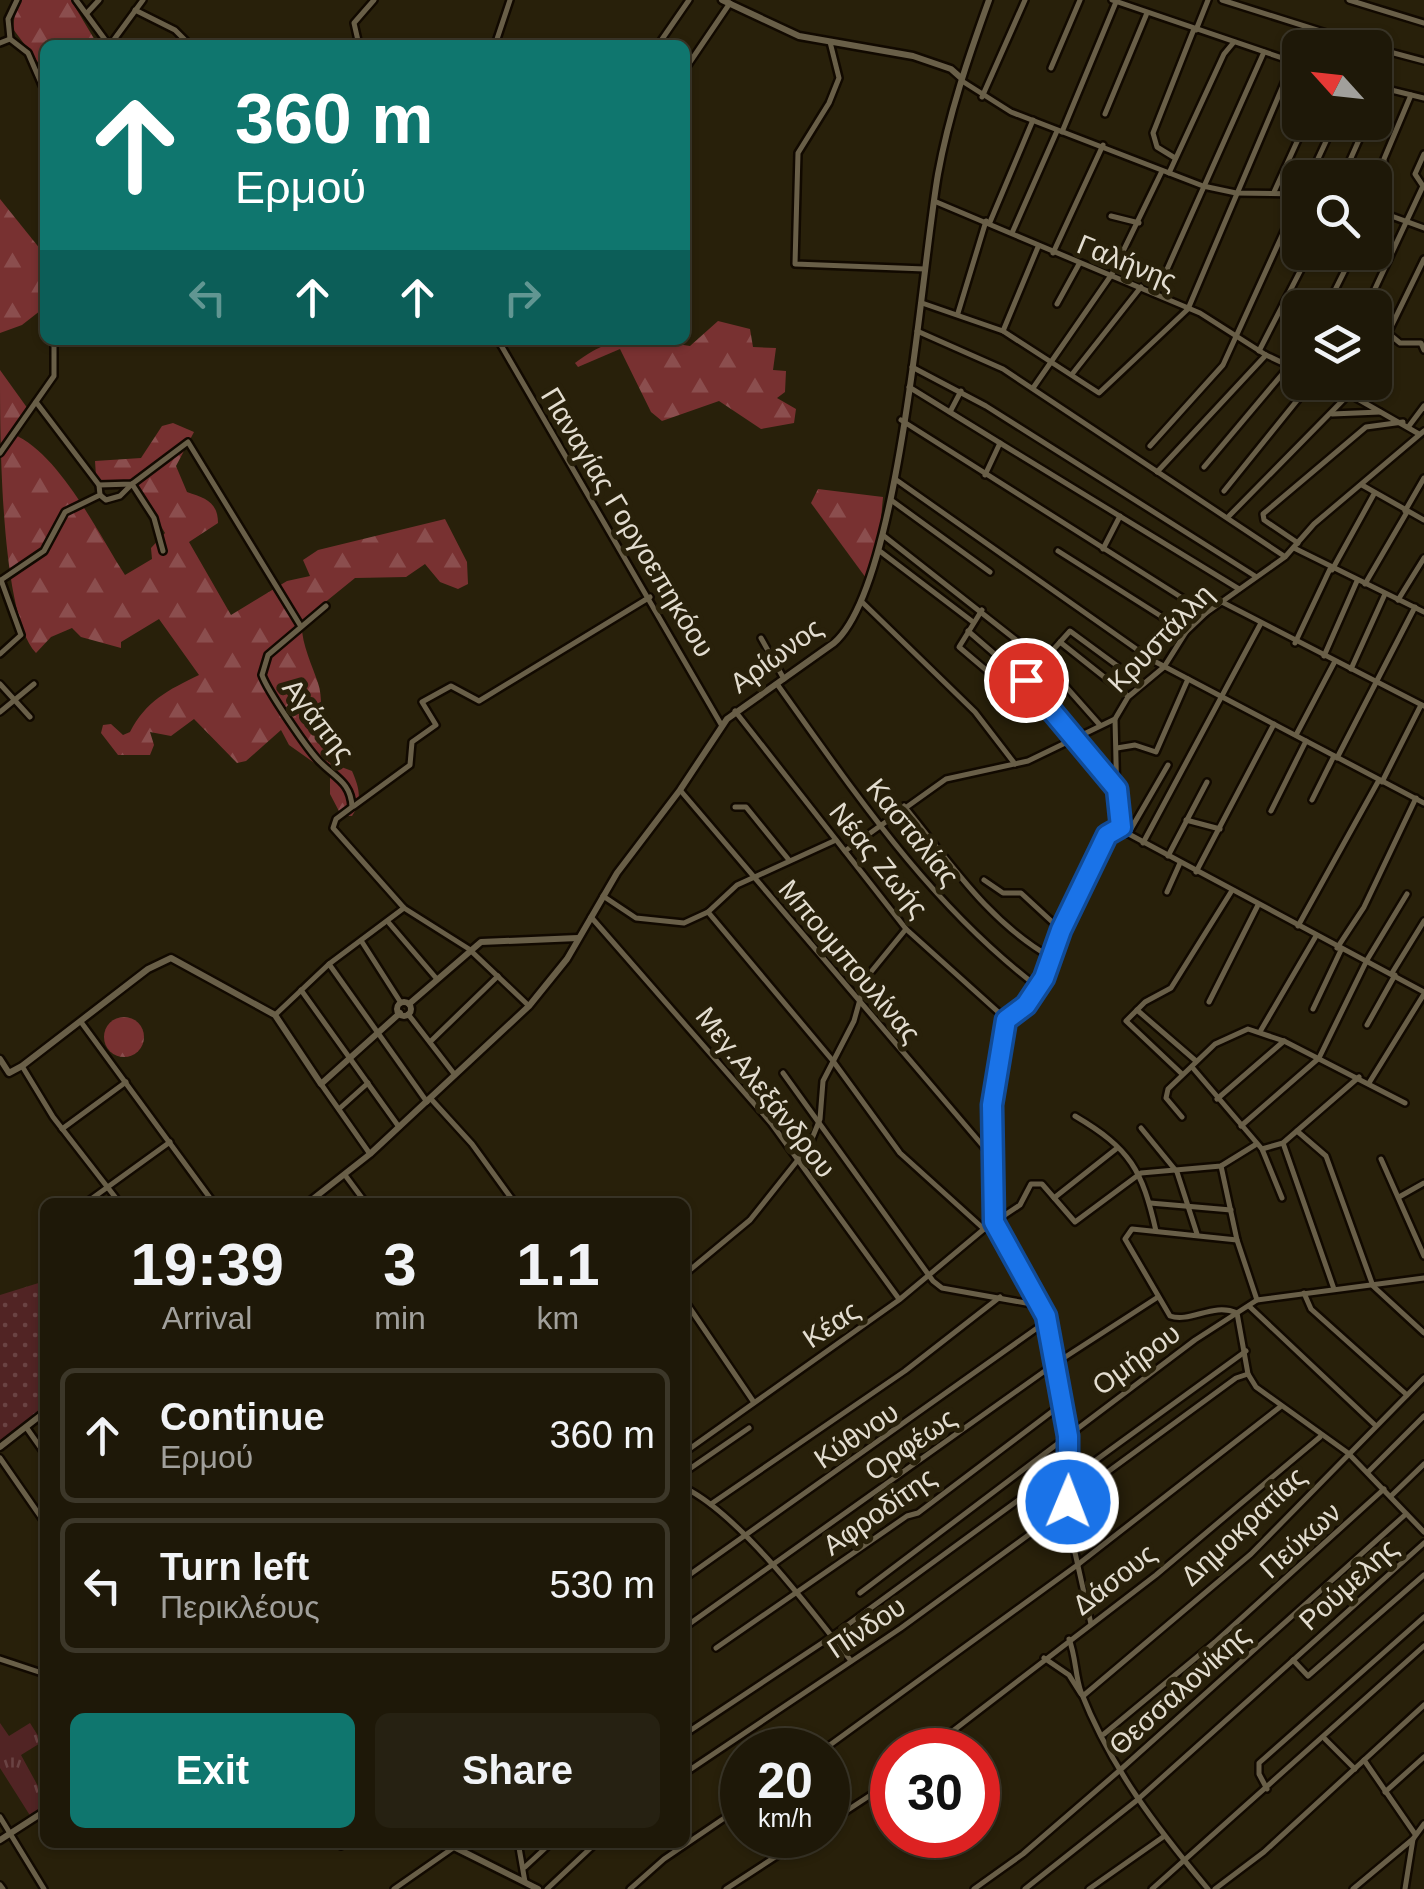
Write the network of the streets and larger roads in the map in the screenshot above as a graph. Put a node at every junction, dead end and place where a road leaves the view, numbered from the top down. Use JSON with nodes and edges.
{"nodes":[{"id":1,"x":76,"y":0,"type":"edge"},
{"id":2,"x":99,"y":0,"type":"edge"},
{"id":3,"x":130,"y":0,"type":"edge"},
{"id":4,"x":143,"y":0,"type":"edge"},
{"id":5,"x":374,"y":0,"type":"edge"},
{"id":6,"x":510,"y":0,"type":"edge"},
{"id":7,"x":689,"y":0,"type":"edge"},
{"id":8,"x":990,"y":0,"type":"edge"},
{"id":9,"x":1025,"y":0,"type":"edge"},
{"id":10,"x":1080,"y":0,"type":"edge"},
{"id":11,"x":1208,"y":0,"type":"edge"},
{"id":12,"x":1222,"y":0,"type":"edge"},
{"id":13,"x":1348,"y":0,"type":"edge"},
{"id":14,"x":14,"y":1,"type":"edge"},
{"id":15,"x":1114,"y":1,"type":"edge"},
{"id":16,"x":726,"y":2,"type":"edge"},
{"id":17,"x":136,"y":8,"type":"junction"},
{"id":18,"x":1147,"y":12,"type":"junction"},
{"id":19,"x":87,"y":13,"type":"junction"},
{"id":20,"x":1424,"y":23,"type":"edge"},
{"id":21,"x":1195,"y":30,"type":"junction"},
{"id":22,"x":1317,"y":30,"type":"edge"},
{"id":23,"x":10,"y":39,"type":"junction"},
{"id":24,"x":106,"y":40,"type":"edge"},
{"id":25,"x":114,"y":40,"type":"edge"},
{"id":26,"x":185,"y":40,"type":"edge"},
{"id":27,"x":358,"y":40,"type":"edge"},
{"id":28,"x":497,"y":40,"type":"edge"},
{"id":29,"x":661,"y":40,"type":"edge"},
{"id":30,"x":830,"y":42,"type":"junction"},
{"id":31,"x":1234,"y":42,"type":"junction"},
{"id":32,"x":0,"y":43,"type":"edge"},
{"id":33,"x":1264,"y":52,"type":"junction"},
{"id":34,"x":1392,"y":53,"type":"edge"},
{"id":35,"x":1282,"y":58,"type":"edge"},
{"id":36,"x":1424,"y":61,"type":"edge"},
{"id":37,"x":690,"y":62,"type":"edge"},
{"id":38,"x":1050,"y":68,"type":"dead end"},
{"id":39,"x":961,"y":78,"type":"junction"},
{"id":40,"x":40,"y":81,"type":"edge"},
{"id":41,"x":1392,"y":90,"type":"edge"},
{"id":42,"x":1282,"y":93,"type":"edge"},
{"id":43,"x":1411,"y":95,"type":"junction"},
{"id":44,"x":982,"y":97,"type":"junction"},
{"id":45,"x":1424,"y":98,"type":"edge"},
{"id":46,"x":1106,"y":114,"type":"dead end"},
{"id":47,"x":1033,"y":120,"type":"junction"},
{"id":48,"x":1060,"y":131,"type":"junction"},
{"id":49,"x":1298,"y":140,"type":"edge"},
{"id":50,"x":1103,"y":144,"type":"junction"},
{"id":51,"x":1424,"y":154,"type":"edge"},
{"id":52,"x":1176,"y":158,"type":"junction"},
{"id":53,"x":1384,"y":160,"type":"edge"},
{"id":54,"x":1165,"y":172,"type":"junction"},
{"id":55,"x":1203,"y":186,"type":"junction"},
{"id":56,"x":1236,"y":193,"type":"junction"},
{"id":57,"x":1274,"y":193,"type":"junction"},
{"id":58,"x":1282,"y":194,"type":"edge"},
{"id":59,"x":934,"y":201,"type":"junction"},
{"id":60,"x":1392,"y":215,"type":"edge"},
{"id":61,"x":1111,"y":216,"type":"dead end"},
{"id":62,"x":988,"y":222,"type":"junction"},
{"id":63,"x":1407,"y":222,"type":"junction"},
{"id":64,"x":1139,"y":223,"type":"junction"},
{"id":65,"x":1424,"y":228,"type":"edge"},
{"id":66,"x":1012,"y":233,"type":"junction"},
{"id":67,"x":1282,"y":234,"type":"edge"},
{"id":68,"x":1038,"y":246,"type":"junction"},
{"id":69,"x":1053,"y":253,"type":"junction"},
{"id":70,"x":1424,"y":259,"type":"edge"},
{"id":71,"x":1079,"y":264,"type":"junction"},
{"id":72,"x":926,"y":268,"type":"junction"},
{"id":73,"x":1301,"y":270,"type":"edge"},
{"id":74,"x":1112,"y":274,"type":"junction"},
{"id":75,"x":1141,"y":287,"type":"junction"},
{"id":76,"x":1375,"y":290,"type":"edge"},
{"id":77,"x":1156,"y":294,"type":"junction"},
{"id":78,"x":922,"y":303,"type":"junction"},
{"id":79,"x":1057,"y":304,"type":"dead end"},
{"id":80,"x":1188,"y":309,"type":"junction"},
{"id":81,"x":958,"y":313,"type":"junction"},
{"id":82,"x":917,"y":330,"type":"junction"},
{"id":83,"x":1003,"y":331,"type":"junction"},
{"id":84,"x":1236,"y":335,"type":"junction"},
{"id":85,"x":54,"y":345,"type":"edge"},
{"id":86,"x":501,"y":345,"type":"edge"},
{"id":87,"x":1424,"y":350,"type":"edge"},
{"id":88,"x":1262,"y":353,"type":"junction"},
{"id":89,"x":1052,"y":359,"type":"junction"},
{"id":90,"x":1282,"y":363,"type":"edge"},
{"id":91,"x":910,"y":366,"type":"junction"},
{"id":92,"x":1073,"y":373,"type":"junction"},
{"id":93,"x":1282,"y":379,"type":"edge"},
{"id":94,"x":907,"y":386,"type":"junction"},
{"id":95,"x":1033,"y":388,"type":"junction"},
{"id":96,"x":961,"y":391,"type":"junction"},
{"id":97,"x":1297,"y":400,"type":"edge"},
{"id":98,"x":1341,"y":400,"type":"edge"},
{"id":99,"x":1361,"y":400,"type":"edge"},
{"id":100,"x":36,"y":402,"type":"junction"},
{"id":101,"x":1424,"y":406,"type":"edge"},
{"id":102,"x":950,"y":412,"type":"junction"},
{"id":103,"x":1383,"y":412,"type":"junction"},
{"id":104,"x":1330,"y":414,"type":"junction"},
{"id":105,"x":902,"y":420,"type":"junction"},
{"id":106,"x":1406,"y":424,"type":"junction"},
{"id":107,"x":1422,"y":433,"type":"edge"},
{"id":108,"x":1000,"y":443,"type":"junction"},
{"id":109,"x":1150,"y":446,"type":"dead end"},
{"id":110,"x":0,"y":453,"type":"edge"},
{"id":111,"x":1204,"y":467,"type":"dead end"},
{"id":112,"x":1157,"y":472,"type":"junction"},
{"id":113,"x":984,"y":475,"type":"junction"},
{"id":114,"x":892,"y":477,"type":"junction"},
{"id":115,"x":1424,"y":478,"type":"edge"},
{"id":116,"x":132,"y":484,"type":"junction"},
{"id":117,"x":1362,"y":484,"type":"junction"},
{"id":118,"x":99,"y":485,"type":"junction"},
{"id":119,"x":1224,"y":491,"type":"dead end"},
{"id":120,"x":1374,"y":494,"type":"junction"},
{"id":121,"x":100,"y":495,"type":"junction"},
{"id":122,"x":889,"y":498,"type":"junction"},
{"id":123,"x":1406,"y":512,"type":"junction"},
{"id":124,"x":1120,"y":516,"type":"junction"},
{"id":125,"x":1229,"y":516,"type":"junction"},
{"id":126,"x":1424,"y":520,"type":"edge"},
{"id":127,"x":884,"y":536,"type":"junction"},
{"id":128,"x":1296,"y":546,"type":"junction"},
{"id":129,"x":1103,"y":549,"type":"junction"},
{"id":130,"x":163,"y":551,"type":"dead end"},
{"id":131,"x":1058,"y":551,"type":"dead end"},
{"id":132,"x":881,"y":552,"type":"junction"},
{"id":133,"x":1285,"y":557,"type":"junction"},
{"id":134,"x":1424,"y":558,"type":"edge"},
{"id":135,"x":1331,"y":569,"type":"junction"},
{"id":136,"x":990,"y":572,"type":"dead end"},
{"id":137,"x":1256,"y":576,"type":"junction"},
{"id":138,"x":0,"y":578,"type":"edge"},
{"id":139,"x":1357,"y":581,"type":"junction"},
{"id":140,"x":1365,"y":584,"type":"junction"},
{"id":141,"x":1239,"y":589,"type":"junction"},
{"id":142,"x":1386,"y":594,"type":"junction"},
{"id":143,"x":650,"y":598,"type":"junction"},
{"id":144,"x":862,"y":600,"type":"junction"},
{"id":145,"x":1398,"y":600,"type":"junction"},
{"id":146,"x":1220,"y":601,"type":"junction"},
{"id":147,"x":326,"y":606,"type":"dead end"},
{"id":148,"x":1415,"y":607,"type":"junction"},
{"id":149,"x":982,"y":610,"type":"junction"},
{"id":150,"x":1424,"y":612,"type":"edge"},
{"id":151,"x":1206,"y":613,"type":"junction"},
{"id":152,"x":973,"y":622,"type":"junction"},
{"id":153,"x":1261,"y":623,"type":"junction"},
{"id":154,"x":300,"y":624,"type":"junction"},
{"id":155,"x":968,"y":631,"type":"junction"},
{"id":156,"x":1186,"y":632,"type":"junction"},
{"id":157,"x":762,"y":638,"type":"dead end"},
{"id":158,"x":1060,"y":642,"type":"junction"},
{"id":159,"x":1296,"y":643,"type":"junction"},
{"id":160,"x":0,"y":654,"type":"edge"},
{"id":161,"x":1324,"y":656,"type":"junction"},
{"id":162,"x":1044,"y":662,"type":"junction"},
{"id":163,"x":1335,"y":662,"type":"junction"},
{"id":164,"x":1164,"y":667,"type":"junction"},
{"id":165,"x":1014,"y":669,"type":"junction"},
{"id":166,"x":1351,"y":669,"type":"junction"},
{"id":167,"x":1188,"y":679,"type":"junction"},
{"id":168,"x":1026,"y":680,"type":"junction"},
{"id":169,"x":1378,"y":680,"type":"junction"},
{"id":170,"x":781,"y":681,"type":"junction"},
{"id":171,"x":0,"y":684,"type":"edge"},
{"id":172,"x":34,"y":684,"type":"dead end"},
{"id":173,"x":1143,"y":685,"type":"junction"},
{"id":174,"x":1128,"y":697,"type":"junction"},
{"id":175,"x":1225,"y":697,"type":"junction"},
{"id":176,"x":15,"y":700,"type":"junction"},
{"id":177,"x":1422,"y":705,"type":"edge"},
{"id":178,"x":735,"y":711,"type":"junction"},
{"id":179,"x":0,"y":712,"type":"edge"},
{"id":180,"x":30,"y":718,"type":"dead end"},
{"id":181,"x":1114,"y":719,"type":"junction"},
{"id":182,"x":1275,"y":723,"type":"junction"},
{"id":183,"x":1099,"y":724,"type":"junction"},
{"id":184,"x":722,"y":726,"type":"junction"},
{"id":185,"x":1296,"y":735,"type":"junction"},
{"id":186,"x":1074,"y":738,"type":"junction"},
{"id":187,"x":1306,"y":740,"type":"junction"},
{"id":188,"x":1117,"y":748,"type":"junction"},
{"id":189,"x":1336,"y":757,"type":"junction"},
{"id":190,"x":1015,"y":764,"type":"junction"},
{"id":191,"x":1168,"y":765,"type":"dead end"},
{"id":192,"x":1380,"y":781,"type":"junction"},
{"id":193,"x":1207,"y":782,"type":"dead end"},
{"id":194,"x":1117,"y":789,"type":"junction"},
{"id":195,"x":680,"y":790,"type":"junction"},
{"id":196,"x":1416,"y":798,"type":"junction"},
{"id":197,"x":1312,"y":800,"type":"dead end"},
{"id":198,"x":1424,"y":802,"type":"edge"},
{"id":199,"x":904,"y":806,"type":"junction"},
{"id":200,"x":352,"y":807,"type":"junction"},
{"id":201,"x":735,"y":807,"type":"dead end"},
{"id":202,"x":1271,"y":811,"type":"dead end"},
{"id":203,"x":1186,"y":820,"type":"junction"},
{"id":204,"x":879,"y":823,"type":"junction"},
{"id":205,"x":1121,"y":827,"type":"junction"},
{"id":206,"x":1220,"y":829,"type":"junction"},
{"id":207,"x":1128,"y":834,"type":"junction"},
{"id":208,"x":836,"y":840,"type":"junction"},
{"id":209,"x":1143,"y":842,"type":"junction"},
{"id":210,"x":845,"y":851,"type":"junction"},
{"id":211,"x":1168,"y":856,"type":"junction"},
{"id":212,"x":789,"y":860,"type":"junction"},
{"id":213,"x":1180,"y":863,"type":"junction"},
{"id":214,"x":1196,"y":872,"type":"junction"},
{"id":215,"x":756,"y":878,"type":"junction"},
{"id":216,"x":984,"y":880,"type":"dead end"},
{"id":217,"x":1167,"y":892,"type":"dead end"},
{"id":218,"x":1232,"y":892,"type":"junction"},
{"id":219,"x":1407,"y":894,"type":"dead end"},
{"id":220,"x":602,"y":896,"type":"junction"},
{"id":221,"x":1258,"y":905,"type":"junction"},
{"id":222,"x":404,"y":908,"type":"junction"},
{"id":223,"x":708,"y":912,"type":"junction"},
{"id":224,"x":591,"y":916,"type":"junction"},
{"id":225,"x":1424,"y":921,"type":"edge"},
{"id":226,"x":389,"y":923,"type":"junction"},
{"id":227,"x":1298,"y":926,"type":"junction"},
{"id":228,"x":906,"y":929,"type":"junction"},
{"id":229,"x":1061,"y":930,"type":"junction"},
{"id":230,"x":1316,"y":936,"type":"junction"},
{"id":231,"x":580,"y":938,"type":"junction"},
{"id":232,"x":362,"y":942,"type":"junction"},
{"id":233,"x":469,"y":949,"type":"junction"},
{"id":234,"x":1339,"y":949,"type":"junction"},
{"id":235,"x":1052,"y":958,"type":"junction"},
{"id":236,"x":1367,"y":960,"type":"junction"},
{"id":237,"x":329,"y":964,"type":"junction"},
{"id":238,"x":1394,"y":974,"type":"junction"},
{"id":239,"x":498,"y":976,"type":"junction"},
{"id":240,"x":436,"y":978,"type":"junction"},
{"id":241,"x":1424,"y":980,"type":"edge"},
{"id":242,"x":1038,"y":987,"type":"junction"},
{"id":243,"x":301,"y":990,"type":"junction"},
{"id":244,"x":1422,"y":992,"type":"edge"},
{"id":245,"x":859,"y":998,"type":"junction"},
{"id":246,"x":1209,"y":1002,"type":"dead end"},
{"id":247,"x":405,"y":1004,"type":"junction"},
{"id":248,"x":529,"y":1006,"type":"junction"},
{"id":249,"x":1312,"y":1009,"type":"dead end"},
{"id":250,"x":1136,"y":1010,"type":"junction"},
{"id":251,"x":404,"y":1014,"type":"junction"},
{"id":252,"x":275,"y":1015,"type":"junction"},
{"id":253,"x":79,"y":1019,"type":"junction"},
{"id":254,"x":1006,"y":1020,"type":"junction"},
{"id":255,"x":1366,"y":1025,"type":"dead end"},
{"id":256,"x":1261,"y":1030,"type":"junction"},
{"id":257,"x":378,"y":1034,"type":"junction"},
{"id":258,"x":1284,"y":1040,"type":"junction"},
{"id":259,"x":430,"y":1041,"type":"junction"},
{"id":260,"x":350,"y":1058,"type":"junction"},
{"id":261,"x":1319,"y":1058,"type":"junction"},
{"id":262,"x":0,"y":1060,"type":"edge"},
{"id":263,"x":832,"y":1061,"type":"junction"},
{"id":264,"x":1194,"y":1064,"type":"junction"},
{"id":265,"x":22,"y":1066,"type":"junction"},
{"id":266,"x":783,"y":1072,"type":"dead end"},
{"id":267,"x":9,"y":1073,"type":"junction"},
{"id":268,"x":1183,"y":1075,"type":"junction"},
{"id":269,"x":456,"y":1076,"type":"junction"},
{"id":270,"x":1359,"y":1077,"type":"junction"},
{"id":271,"x":0,"y":1080,"type":"edge"},
{"id":272,"x":126,"y":1082,"type":"junction"},
{"id":273,"x":368,"y":1083,"type":"junction"},
{"id":274,"x":1368,"y":1083,"type":"junction"},
{"id":275,"x":321,"y":1084,"type":"junction"},
{"id":276,"x":1217,"y":1099,"type":"junction"},
{"id":277,"x":429,"y":1100,"type":"junction"},
{"id":278,"x":1405,"y":1103,"type":"dead end"},
{"id":279,"x":339,"y":1109,"type":"junction"},
{"id":280,"x":1075,"y":1116,"type":"dead end"},
{"id":281,"x":1182,"y":1117,"type":"dead end"},
{"id":282,"x":820,"y":1119,"type":"junction"},
{"id":283,"x":1241,"y":1126,"type":"junction"},
{"id":284,"x":399,"y":1127,"type":"junction"},
{"id":285,"x":1141,"y":1128,"type":"dead end"},
{"id":286,"x":62,"y":1129,"type":"junction"},
{"id":287,"x":1297,"y":1131,"type":"junction"},
{"id":288,"x":170,"y":1142,"type":"junction"},
{"id":289,"x":1283,"y":1143,"type":"junction"},
{"id":290,"x":1258,"y":1147,"type":"junction"},
{"id":291,"x":1116,"y":1149,"type":"junction"},
{"id":292,"x":370,"y":1154,"type":"junction"},
{"id":293,"x":991,"y":1155,"type":"junction"},
{"id":294,"x":1381,"y":1159,"type":"dead end"},
{"id":295,"x":798,"y":1163,"type":"junction"},
{"id":296,"x":1220,"y":1166,"type":"junction"},
{"id":297,"x":1178,"y":1172,"type":"junction"},
{"id":298,"x":1142,"y":1173,"type":"junction"},
{"id":299,"x":345,"y":1175,"type":"junction"},
{"id":300,"x":1424,"y":1183,"type":"edge"},
{"id":301,"x":108,"y":1188,"type":"junction"},
{"id":302,"x":1399,"y":1197,"type":"junction"},
{"id":303,"x":93,"y":1198,"type":"edge"},
{"id":304,"x":117,"y":1198,"type":"edge"},
{"id":305,"x":210,"y":1198,"type":"edge"},
{"id":306,"x":313,"y":1198,"type":"edge"},
{"id":307,"x":362,"y":1198,"type":"edge"},
{"id":308,"x":511,"y":1198,"type":"edge"},
{"id":309,"x":1054,"y":1198,"type":"junction"},
{"id":310,"x":1282,"y":1198,"type":"dead end"},
{"id":311,"x":1150,"y":1202,"type":"junction"},
{"id":312,"x":1190,"y":1206,"type":"junction"},
{"id":313,"x":1230,"y":1210,"type":"junction"},
{"id":314,"x":994,"y":1222,"type":"junction"},
{"id":315,"x":1424,"y":1222,"type":"edge"},
{"id":316,"x":984,"y":1229,"type":"junction"},
{"id":317,"x":1413,"y":1230,"type":"junction"},
{"id":318,"x":1156,"y":1231,"type":"junction"},
{"id":319,"x":1197,"y":1234,"type":"junction"},
{"id":320,"x":1237,"y":1240,"type":"junction"},
{"id":321,"x":1424,"y":1256,"type":"edge"},
{"id":322,"x":690,"y":1270,"type":"edge"},
{"id":323,"x":930,"y":1276,"type":"junction"},
{"id":324,"x":1424,"y":1278,"type":"edge"},
{"id":325,"x":1372,"y":1286,"type":"junction"},
{"id":326,"x":1334,"y":1289,"type":"junction"},
{"id":327,"x":1304,"y":1293,"type":"junction"},
{"id":328,"x":1159,"y":1296,"type":"junction"},
{"id":329,"x":1000,"y":1297,"type":"junction"},
{"id":330,"x":900,"y":1300,"type":"junction"},
{"id":331,"x":1258,"y":1300,"type":"junction"},
{"id":332,"x":1040,"y":1306,"type":"junction"},
{"id":333,"x":1249,"y":1306,"type":"junction"},
{"id":334,"x":690,"y":1308,"type":"edge"},
{"id":335,"x":1237,"y":1313,"type":"junction"},
{"id":336,"x":1047,"y":1321,"type":"junction"},
{"id":337,"x":1424,"y":1334,"type":"edge"},
{"id":338,"x":1247,"y":1351,"type":"junction"},
{"id":339,"x":1056,"y":1362,"type":"junction"},
{"id":340,"x":1248,"y":1374,"type":"junction"},
{"id":341,"x":1424,"y":1378,"type":"edge"},
{"id":342,"x":1407,"y":1395,"type":"junction"},
{"id":343,"x":752,"y":1401,"type":"junction"},
{"id":344,"x":1062,"y":1404,"type":"junction"},
{"id":345,"x":1280,"y":1407,"type":"junction"},
{"id":346,"x":40,"y":1416,"type":"edge"},
{"id":347,"x":1424,"y":1416,"type":"edge"},
{"id":348,"x":1375,"y":1425,"type":"junction"},
{"id":349,"x":26,"y":1428,"type":"junction"},
{"id":350,"x":749,"y":1428,"type":"dead end"},
{"id":351,"x":1068,"y":1436,"type":"junction"},
{"id":352,"x":1321,"y":1436,"type":"junction"},
{"id":353,"x":0,"y":1447,"type":"edge"},
{"id":354,"x":40,"y":1447,"type":"edge"},
{"id":355,"x":690,"y":1447,"type":"edge"},
{"id":356,"x":1348,"y":1453,"type":"junction"},
{"id":357,"x":0,"y":1458,"type":"edge"},
{"id":358,"x":1069,"y":1463,"type":"junction"},
{"id":359,"x":1424,"y":1464,"type":"edge"},
{"id":360,"x":690,"y":1469,"type":"edge"},
{"id":361,"x":1368,"y":1472,"type":"junction"},
{"id":362,"x":1070,"y":1479,"type":"junction"},
{"id":363,"x":1384,"y":1489,"type":"junction"},
{"id":364,"x":690,"y":1491,"type":"edge"},
{"id":365,"x":1390,"y":1496,"type":"junction"},
{"id":366,"x":711,"y":1504,"type":"junction"},
{"id":367,"x":1067,"y":1505,"type":"junction"},
{"id":368,"x":1406,"y":1514,"type":"junction"},
{"id":369,"x":40,"y":1516,"type":"edge"},
{"id":370,"x":1424,"y":1532,"type":"edge"},
{"id":371,"x":743,"y":1536,"type":"junction"},
{"id":372,"x":1424,"y":1543,"type":"edge"},
{"id":373,"x":771,"y":1564,"type":"junction"},
{"id":374,"x":1076,"y":1566,"type":"junction"},
{"id":375,"x":690,"y":1574,"type":"edge"},
{"id":376,"x":1424,"y":1574,"type":"edge"},
{"id":377,"x":860,"y":1593,"type":"dead end"},
{"id":378,"x":795,"y":1595,"type":"junction"},
{"id":379,"x":1424,"y":1617,"type":"edge"},
{"id":380,"x":690,"y":1623,"type":"edge"},
{"id":381,"x":1092,"y":1624,"type":"junction"},
{"id":382,"x":832,"y":1637,"type":"junction"},
{"id":383,"x":1069,"y":1640,"type":"junction"},
{"id":384,"x":1424,"y":1646,"type":"edge"},
{"id":385,"x":716,"y":1648,"type":"dead end"},
{"id":386,"x":1044,"y":1658,"type":"junction"},
{"id":387,"x":0,"y":1659,"type":"edge"},
{"id":388,"x":1293,"y":1660,"type":"junction"},
{"id":389,"x":851,"y":1661,"type":"junction"},
{"id":390,"x":40,"y":1672,"type":"edge"},
{"id":391,"x":1082,"y":1696,"type":"junction"},
{"id":392,"x":1424,"y":1705,"type":"edge"},
{"id":393,"x":956,"y":1728,"type":"edge"},
{"id":394,"x":850,"y":1730,"type":"edge"},
{"id":395,"x":690,"y":1731,"type":"edge"},
{"id":396,"x":1104,"y":1734,"type":"junction"},
{"id":397,"x":1324,"y":1738,"type":"junction"},
{"id":398,"x":1424,"y":1757,"type":"edge"},
{"id":399,"x":1364,"y":1760,"type":"junction"},
{"id":400,"x":1355,"y":1768,"type":"junction"},
{"id":401,"x":690,"y":1770,"type":"edge"},
{"id":402,"x":1119,"y":1772,"type":"junction"},
{"id":403,"x":1267,"y":1789,"type":"junction"},
{"id":404,"x":1385,"y":1792,"type":"junction"},
{"id":405,"x":1136,"y":1801,"type":"junction"},
{"id":406,"x":40,"y":1814,"type":"edge"},
{"id":407,"x":0,"y":1817,"type":"edge"},
{"id":408,"x":720,"y":1821,"type":"edge"},
{"id":409,"x":1424,"y":1824,"type":"edge"},
{"id":410,"x":10,"y":1833,"type":"junction"},
{"id":411,"x":1164,"y":1836,"type":"junction"},
{"id":412,"x":1414,"y":1836,"type":"junction"},
{"id":413,"x":0,"y":1840,"type":"edge"},
{"id":414,"x":690,"y":1841,"type":"edge"},
{"id":415,"x":453,"y":1848,"type":"edge"},
{"id":416,"x":456,"y":1848,"type":"edge"},
{"id":417,"x":519,"y":1848,"type":"edge"},
{"id":418,"x":546,"y":1848,"type":"edge"},
{"id":419,"x":591,"y":1848,"type":"edge"},
{"id":420,"x":680,"y":1848,"type":"edge"},
{"id":421,"x":774,"y":1858,"type":"edge"},
{"id":422,"x":1185,"y":1862,"type":"junction"},
{"id":423,"x":523,"y":1869,"type":"junction"},
{"id":424,"x":525,"y":1882,"type":"junction"},
{"id":425,"x":44,"y":1889,"type":"edge"},
{"id":426,"x":394,"y":1889,"type":"edge"},
{"id":427,"x":538,"y":1889,"type":"edge"},
{"id":428,"x":547,"y":1889,"type":"edge"},
{"id":429,"x":630,"y":1889,"type":"edge"},
{"id":430,"x":726,"y":1889,"type":"edge"},
{"id":431,"x":974,"y":1889,"type":"edge"},
{"id":432,"x":1025,"y":1889,"type":"edge"},
{"id":433,"x":1088,"y":1889,"type":"edge"},
{"id":434,"x":1152,"y":1889,"type":"edge"},
{"id":435,"x":1212,"y":1889,"type":"edge"},
{"id":436,"x":1353,"y":1889,"type":"edge"},
{"id":437,"x":1404,"y":1889,"type":"edge"}],
"edges":[{"from":1,"to":19,"type":"street"},
{"from":2,"to":19,"type":"street"},
{"from":3,"to":17,"type":"street"},
{"from":4,"to":17,"type":"street"},
{"from":5,"to":27,"type":"street"},
{"from":6,"to":28,"type":"street"},
{"from":7,"to":29,"type":"street"},
{"from":8,"to":39,"type":"street","name":"Αρίωνος"},
{"from":9,"to":44,"type":"street"},
{"from":10,"to":38,"type":"street"},
{"from":11,"to":21,"type":"street"},
{"from":12,"to":22,"type":"street"},
{"from":13,"to":20,"type":"street"},
{"from":14,"to":23,"type":"street"},
{"from":15,"to":18,"type":"street"},
{"from":15,"to":48,"type":"street"},
{"from":16,"to":30,"type":"street"},
{"from":16,"to":37,"type":"street"},
{"from":17,"to":25,"type":"street"},
{"from":17,"to":26,"type":"street"},
{"from":18,"to":21,"type":"street"},
{"from":18,"to":46,"type":"street"},
{"from":19,"to":24,"type":"street"},
{"from":21,"to":31,"type":"street"},
{"from":21,"to":52,"type":"street"},
{"from":23,"to":32,"type":"street"},
{"from":23,"to":40,"type":"street"},
{"from":30,"to":39,"type":"street"},
{"from":30,"to":72,"type":"street"},
{"from":31,"to":33,"type":"street"},
{"from":31,"to":52,"type":"street"},
{"from":33,"to":35,"type":"street"},
{"from":33,"to":55,"type":"street"},
{"from":34,"to":36,"type":"street"},
{"from":39,"to":44,"type":"street"},
{"from":39,"to":59,"type":"street","name":"Αρίωνος"},
{"from":41,"to":43,"type":"street"},
{"from":42,"to":56,"type":"street"},
{"from":43,"to":45,"type":"street"},
{"from":43,"to":53,"type":"street"},
{"from":44,"to":47,"type":"street"},
{"from":47,"to":48,"type":"street"},
{"from":47,"to":62,"type":"street"},
{"from":48,"to":50,"type":"street"},
{"from":48,"to":66,"type":"street"},
{"from":49,"to":57,"type":"street"},
{"from":50,"to":54,"type":"street"},
{"from":50,"to":69,"type":"street"},
{"from":51,"to":63,"type":"street"},
{"from":52,"to":54,"type":"street"},
{"from":54,"to":55,"type":"street"},
{"from":54,"to":64,"type":"street"},
{"from":55,"to":56,"type":"street"},
{"from":55,"to":77,"type":"street"},
{"from":56,"to":57,"type":"street"},
{"from":56,"to":80,"type":"street"},
{"from":57,"to":58,"type":"street"},
{"from":59,"to":62,"type":"street","name":"Γαλήνης"},
{"from":59,"to":72,"type":"street","name":"Αρίωνος"},
{"from":60,"to":63,"type":"street"},
{"from":61,"to":64,"type":"street"},
{"from":62,"to":66,"type":"street","name":"Γαλήνης"},
{"from":62,"to":81,"type":"street"},
{"from":63,"to":65,"type":"street"},
{"from":63,"to":76,"type":"street"},
{"from":64,"to":74,"type":"street"},
{"from":66,"to":68,"type":"street","name":"Γαλήνης"},
{"from":67,"to":84,"type":"street"},
{"from":68,"to":69,"type":"street","name":"Γαλήνης"},
{"from":68,"to":83,"type":"street"},
{"from":69,"to":71,"type":"street","name":"Γαλήνης"},
{"from":70,"to":87,"type":"street"},
{"from":71,"to":74,"type":"street","name":"Γαλήνης"},
{"from":71,"to":79,"type":"street"},
{"from":72,"to":78,"type":"street","name":"Αρίωνος"},
{"from":73,"to":88,"type":"street"},
{"from":74,"to":75,"type":"street","name":"Γαλήνης"},
{"from":74,"to":89,"type":"street"},
{"from":75,"to":77,"type":"street","name":"Γαλήνης"},
{"from":75,"to":92,"type":"street"},
{"from":77,"to":80,"type":"street","name":"Γαλήνης"},
{"from":78,"to":81,"type":"street"},
{"from":78,"to":82,"type":"street","name":"Αρίωνος"},
{"from":80,"to":84,"type":"street","name":"Γαλήνης"},
{"from":80,"to":92,"type":"street"},
{"from":81,"to":83,"type":"street"},
{"from":82,"to":91,"type":"street","name":"Αρίωνος"},
{"from":82,"to":95,"type":"street"},
{"from":83,"to":89,"type":"street"},
{"from":84,"to":88,"type":"street","name":"Γαλήνης"},
{"from":84,"to":109,"type":"street"},
{"from":85,"to":100,"type":"street"},
{"from":86,"to":143,"type":"street","name":"Παναγίας Γοργοεπηκόου"},
{"from":88,"to":90,"type":"street","name":"Γαλήνης"},
{"from":88,"to":112,"type":"street"},
{"from":89,"to":92,"type":"street"},
{"from":89,"to":95,"type":"street"},
{"from":91,"to":94,"type":"street","name":"Αρίωνος"},
{"from":91,"to":96,"type":"street"},
{"from":93,"to":111,"type":"street"},
{"from":94,"to":102,"type":"street"},
{"from":94,"to":105,"type":"street","name":"Αρίωνος"},
{"from":95,"to":112,"type":"street"},
{"from":96,"to":102,"type":"street"},
{"from":96,"to":137,"type":"street"},
{"from":97,"to":119,"type":"street"},
{"from":98,"to":104,"type":"street"},
{"from":99,"to":103,"type":"street"},
{"from":100,"to":110,"type":"street"},
{"from":100,"to":118,"type":"street"},
{"from":101,"to":106,"type":"street"},
{"from":102,"to":108,"type":"street"},
{"from":103,"to":104,"type":"street"},
{"from":103,"to":106,"type":"street"},
{"from":104,"to":125,"type":"street"},
{"from":105,"to":113,"type":"street"},
{"from":105,"to":114,"type":"street","name":"Αρίωνος"},
{"from":106,"to":107,"type":"street"},
{"from":106,"to":128,"type":"street"},
{"from":107,"to":117,"type":"street","name":"Κρυστάλλη"},
{"from":108,"to":113,"type":"street"},
{"from":108,"to":124,"type":"street"},
{"from":112,"to":125,"type":"street"},
{"from":113,"to":129,"type":"street"},
{"from":114,"to":122,"type":"street","name":"Αρίωνος"},
{"from":114,"to":164,"type":"street"},
{"from":115,"to":123,"type":"street"},
{"from":116,"to":118,"type":"street"},
{"from":116,"to":121,"type":"street"},
{"from":116,"to":130,"type":"street"},
{"from":116,"to":154,"type":"street"},
{"from":117,"to":120,"type":"street"},
{"from":117,"to":128,"type":"street","name":"Κρυστάλλη"},
{"from":118,"to":121,"type":"street"},
{"from":120,"to":123,"type":"street"},
{"from":120,"to":135,"type":"street"},
{"from":121,"to":138,"type":"street"},
{"from":122,"to":127,"type":"street","name":"Αρίωνος"},
{"from":122,"to":136,"type":"street"},
{"from":123,"to":126,"type":"street"},
{"from":123,"to":140,"type":"street"},
{"from":124,"to":129,"type":"street"},
{"from":124,"to":141,"type":"street"},
{"from":125,"to":133,"type":"street"},
{"from":127,"to":132,"type":"street","name":"Αρίωνος"},
{"from":127,"to":149,"type":"street"},
{"from":128,"to":133,"type":"street","name":"Κρυστάλλη"},
{"from":128,"to":135,"type":"street"},
{"from":129,"to":151,"type":"street"},
{"from":131,"to":156,"type":"street"},
{"from":132,"to":144,"type":"street","name":"Αρίωνος"},
{"from":132,"to":152,"type":"street"},
{"from":133,"to":137,"type":"street","name":"Κρυστάλλη"},
{"from":134,"to":145,"type":"street"},
{"from":135,"to":139,"type":"street"},
{"from":135,"to":159,"type":"street"},
{"from":137,"to":141,"type":"street","name":"Κρυστάλλη"},
{"from":138,"to":160,"type":"street"},
{"from":139,"to":140,"type":"street"},
{"from":139,"to":161,"type":"street"},
{"from":140,"to":142,"type":"street"},
{"from":141,"to":146,"type":"street","name":"Κρυστάλλη"},
{"from":142,"to":145,"type":"street"},
{"from":142,"to":166,"type":"street"},
{"from":143,"to":184,"type":"street","name":"Παναγίας Γοργοεπηκόου"},
{"from":143,"to":200,"type":"street"},
{"from":144,"to":170,"type":"street","name":"Αρίωνος"},
{"from":144,"to":190,"type":"street"},
{"from":145,"to":148,"type":"street"},
{"from":146,"to":151,"type":"street","name":"Κρυστάλλη"},
{"from":146,"to":153,"type":"street"},
{"from":147,"to":154,"type":"street","name":"Αγάπης"},
{"from":148,"to":150,"type":"street"},
{"from":148,"to":169,"type":"street"},
{"from":149,"to":152,"type":"street"},
{"from":149,"to":162,"type":"street"},
{"from":151,"to":156,"type":"street","name":"Κρυστάλλη"},
{"from":152,"to":155,"type":"street"},
{"from":153,"to":159,"type":"street"},
{"from":153,"to":175,"type":"street"},
{"from":154,"to":200,"type":"street","name":"Αγάπης"},
{"from":155,"to":165,"type":"street"},
{"from":155,"to":165,"type":"street"},
{"from":156,"to":164,"type":"street","name":"Κρυστάλλη"},
{"from":157,"to":170,"type":"street","name":"Κασταλίας"},
{"from":158,"to":162,"type":"street"},
{"from":158,"to":173,"type":"street"},
{"from":158,"to":174,"type":"street"},
{"from":159,"to":161,"type":"street"},
{"from":161,"to":163,"type":"street"},
{"from":162,"to":168,"type":"street"},
{"from":162,"to":183,"type":"street"},
{"from":163,"to":166,"type":"street"},
{"from":163,"to":185,"type":"street"},
{"from":164,"to":167,"type":"street"},
{"from":164,"to":173,"type":"street","name":"Κρυστάλλη"},
{"from":165,"to":168,"type":"street"},
{"from":166,"to":169,"type":"street"},
{"from":167,"to":175,"type":"street"},
{"from":167,"to":188,"type":"street"},
{"from":168,"to":186,"type":"street"},
{"from":169,"to":177,"type":"street"},
{"from":169,"to":189,"type":"street"},
{"from":170,"to":178,"type":"street","name":"Αρίωνος"},
{"from":170,"to":204,"type":"street","name":"Κασταλίας"},
{"from":171,"to":176,"type":"street"},
{"from":172,"to":176,"type":"street"},
{"from":173,"to":174,"type":"street","name":"Κρυστάλλη"},
{"from":174,"to":181,"type":"street","name":"Κρυστάλλη"},
{"from":175,"to":182,"type":"street"},
{"from":175,"to":209,"type":"street"},
{"from":176,"to":179,"type":"street"},
{"from":176,"to":180,"type":"street"},
{"from":177,"to":192,"type":"street"},
{"from":178,"to":184,"type":"street","name":"Αρίωνος"},
{"from":178,"to":208,"type":"street","name":"Νέας Ζωής"},
{"from":181,"to":183,"type":"street","name":"Κρυστάλλη"},
{"from":181,"to":188,"type":"street"},
{"from":182,"to":185,"type":"street"},
{"from":182,"to":206,"type":"street"},
{"from":183,"to":186,"type":"street","name":"Κρυστάλλη"},
{"from":184,"to":195,"type":"street","name":"Αρίωνος"},
{"from":185,"to":187,"type":"street"},
{"from":186,"to":190,"type":"street","name":"Κρυστάλλη"},
{"from":186,"to":194,"type":"street"},
{"from":187,"to":189,"type":"street"},
{"from":187,"to":202,"type":"street"},
{"from":188,"to":194,"type":"street"},
{"from":189,"to":192,"type":"street"},
{"from":189,"to":197,"type":"street"},
{"from":190,"to":199,"type":"street","name":"Κρυστάλλη"},
{"from":191,"to":207,"type":"street"},
{"from":192,"to":196,"type":"street"},
{"from":192,"to":227,"type":"street"},
{"from":193,"to":203,"type":"street"},
{"from":194,"to":205,"type":"street"},
{"from":195,"to":215,"type":"street","name":"Μπουμπουλίνας"},
{"from":195,"to":220,"type":"street","name":"Αρίωνος"},
{"from":196,"to":198,"type":"street"},
{"from":196,"to":234,"type":"street"},
{"from":199,"to":204,"type":"street","name":"Κρυστάλλη"},
{"from":199,"to":235,"type":"street"},
{"from":200,"to":222,"type":"street"},
{"from":201,"to":212,"type":"street"},
{"from":203,"to":206,"type":"street"},
{"from":203,"to":211,"type":"street"},
{"from":204,"to":210,"type":"street","name":"Κρυστάλλη"},
{"from":204,"to":242,"type":"street","name":"Κασταλίας"},
{"from":205,"to":207,"type":"street"},
{"from":205,"to":229,"type":"street"},
{"from":206,"to":214,"type":"street"},
{"from":207,"to":209,"type":"street"},
{"from":208,"to":210,"type":"street","name":"Νέας Ζωής"},
{"from":208,"to":212,"type":"street"},
{"from":209,"to":211,"type":"street"},
{"from":210,"to":228,"type":"street","name":"Νέας Ζωής"},
{"from":211,"to":213,"type":"street"},
{"from":212,"to":215,"type":"street"},
{"from":213,"to":214,"type":"street"},
{"from":213,"to":217,"type":"street"},
{"from":214,"to":218,"type":"street"},
{"from":215,"to":223,"type":"street"},
{"from":215,"to":245,"type":"street","name":"Μπουμπουλίνας"},
{"from":216,"to":229,"type":"street"},
{"from":218,"to":221,"type":"street"},
{"from":218,"to":250,"type":"street"},
{"from":219,"to":236,"type":"street"},
{"from":220,"to":223,"type":"street"},
{"from":220,"to":224,"type":"street","name":"Αρίωνος"},
{"from":221,"to":227,"type":"street"},
{"from":221,"to":246,"type":"street"},
{"from":222,"to":226,"type":"street"},
{"from":222,"to":233,"type":"street"},
{"from":223,"to":263,"type":"street"},
{"from":224,"to":231,"type":"street","name":"Αρίωνος"},
{"from":224,"to":295,"type":"street","name":"Μεγ.Αλεξάνδρου"},
{"from":225,"to":238,"type":"street"},
{"from":226,"to":232,"type":"street"},
{"from":226,"to":240,"type":"street"},
{"from":227,"to":230,"type":"street"},
{"from":228,"to":245,"type":"street"},
{"from":228,"to":254,"type":"street","name":"Νέας Ζωής"},
{"from":229,"to":235,"type":"street"},
{"from":230,"to":234,"type":"street"},
{"from":230,"to":256,"type":"street"},
{"from":231,"to":233,"type":"street"},
{"from":231,"to":248,"type":"street","name":"Αρίωνος"},
{"from":232,"to":237,"type":"street"},
{"from":232,"to":247,"type":"street"},
{"from":233,"to":239,"type":"street"},
{"from":233,"to":240,"type":"street"},
{"from":234,"to":236,"type":"street"},
{"from":234,"to":249,"type":"street"},
{"from":235,"to":242,"type":"street"},
{"from":236,"to":238,"type":"street"},
{"from":236,"to":261,"type":"street"},
{"from":237,"to":243,"type":"street"},
{"from":237,"to":257,"type":"street"},
{"from":238,"to":244,"type":"street"},
{"from":238,"to":255,"type":"street"},
{"from":239,"to":248,"type":"street"},
{"from":239,"to":259,"type":"street"},
{"from":240,"to":247,"type":"street"},
{"from":241,"to":244,"type":"street"},
{"from":242,"to":254,"type":"street"},
{"from":243,"to":252,"type":"street"},
{"from":243,"to":260,"type":"street"},
{"from":244,"to":274,"type":"street"},
{"from":245,"to":263,"type":"street"},
{"from":245,"to":293,"type":"street","name":"Μπουμπουλίνας"},
{"from":247,"to":251,"type":"street"},
{"from":248,"to":269,"type":"street","name":"Αρίωνος"},
{"from":250,"to":264,"type":"street"},
{"from":250,"to":268,"type":"street"},
{"from":251,"to":257,"type":"street"},
{"from":251,"to":259,"type":"street"},
{"from":252,"to":253,"type":"street"},
{"from":252,"to":275,"type":"street"},
{"from":253,"to":265,"type":"street"},
{"from":253,"to":272,"type":"street"},
{"from":254,"to":293,"type":"street"},
{"from":256,"to":258,"type":"street"},
{"from":256,"to":264,"type":"street"},
{"from":257,"to":260,"type":"street"},
{"from":257,"to":277,"type":"street"},
{"from":258,"to":261,"type":"street"},
{"from":258,"to":276,"type":"street"},
{"from":259,"to":269,"type":"street"},
{"from":260,"to":273,"type":"street"},
{"from":260,"to":275,"type":"street"},
{"from":261,"to":270,"type":"street"},
{"from":261,"to":283,"type":"street"},
{"from":262,"to":267,"type":"street"},
{"from":263,"to":282,"type":"street"},
{"from":263,"to":316,"type":"street"},
{"from":264,"to":268,"type":"street"},
{"from":264,"to":276,"type":"street"},
{"from":265,"to":267,"type":"street"},
{"from":265,"to":286,"type":"street"},
{"from":266,"to":282,"type":"street"},
{"from":267,"to":271,"type":"street"},
{"from":268,"to":281,"type":"street"},
{"from":269,"to":277,"type":"street","name":"Αρίωνος"},
{"from":270,"to":274,"type":"street"},
{"from":270,"to":287,"type":"street"},
{"from":272,"to":286,"type":"street"},
{"from":272,"to":288,"type":"street"},
{"from":273,"to":279,"type":"street"},
{"from":273,"to":284,"type":"street"},
{"from":274,"to":278,"type":"street"},
{"from":275,"to":279,"type":"street"},
{"from":276,"to":283,"type":"street"},
{"from":277,"to":284,"type":"street","name":"Αρίωνος"},
{"from":277,"to":308,"type":"street"},
{"from":279,"to":292,"type":"street"},
{"from":280,"to":291,"type":"street"},
{"from":282,"to":295,"type":"street"},
{"from":282,"to":323,"type":"street"},
{"from":283,"to":290,"type":"street"},
{"from":284,"to":292,"type":"street","name":"Αρίωνος"},
{"from":285,"to":297,"type":"street"},
{"from":286,"to":301,"type":"street"},
{"from":287,"to":289,"type":"street"},
{"from":287,"to":325,"type":"street"},
{"from":288,"to":301,"type":"street"},
{"from":288,"to":305,"type":"street"},
{"from":289,"to":290,"type":"street"},
{"from":289,"to":326,"type":"street"},
{"from":290,"to":296,"type":"street"},
{"from":290,"to":310,"type":"street"},
{"from":291,"to":298,"type":"street"},
{"from":291,"to":309,"type":"street"},
{"from":292,"to":299,"type":"street","name":"Αρίωνος"},
{"from":293,"to":314,"type":"street"},
{"from":294,"to":302,"type":"street"},
{"from":295,"to":322,"type":"street"},
{"from":295,"to":330,"type":"street","name":"Μεγ.Αλεξάνδρου"},
{"from":296,"to":297,"type":"street"},
{"from":296,"to":313,"type":"street"},
{"from":297,"to":298,"type":"street"},
{"from":297,"to":312,"type":"street"},
{"from":298,"to":309,"type":"street"},
{"from":298,"to":311,"type":"street"},
{"from":299,"to":306,"type":"street","name":"Αρίωνος"},
{"from":299,"to":307,"type":"street"},
{"from":300,"to":302,"type":"street"},
{"from":301,"to":303,"type":"street"},
{"from":301,"to":304,"type":"street"},
{"from":302,"to":317,"type":"street"},
{"from":309,"to":314,"type":"street","name":"Κέας"},
{"from":311,"to":312,"type":"street"},
{"from":311,"to":318,"type":"street"},
{"from":312,"to":313,"type":"street"},
{"from":312,"to":319,"type":"street"},
{"from":313,"to":320,"type":"street"},
{"from":314,"to":316,"type":"street","name":"Κέας"},
{"from":314,"to":332,"type":"street"},
{"from":315,"to":317,"type":"street"},
{"from":316,"to":323,"type":"street","name":"Κέας"},
{"from":317,"to":321,"type":"street"},
{"from":318,"to":319,"type":"street"},
{"from":318,"to":328,"type":"street"},
{"from":319,"to":320,"type":"street"},
{"from":320,"to":331,"type":"street"},
{"from":323,"to":329,"type":"street"},
{"from":323,"to":330,"type":"street","name":"Κέας"},
{"from":324,"to":325,"type":"street","name":"Ομήρου"},
{"from":325,"to":326,"type":"street","name":"Ομήρου"},
{"from":325,"to":337,"type":"street"},
{"from":326,"to":327,"type":"street","name":"Ομήρου"},
{"from":327,"to":331,"type":"street","name":"Ομήρου"},
{"from":327,"to":342,"type":"street"},
{"from":328,"to":335,"type":"street"},
{"from":328,"to":339,"type":"street","name":"Ορφέως"},
{"from":329,"to":332,"type":"street"},
{"from":329,"to":366,"type":"street"},
{"from":330,"to":343,"type":"street","name":"Κέας"},
{"from":331,"to":333,"type":"street","name":"Ομήρου"},
{"from":332,"to":336,"type":"street"},
{"from":333,"to":335,"type":"street","name":"Ομήρου"},
{"from":333,"to":348,"type":"street"},
{"from":334,"to":343,"type":"street"},
{"from":335,"to":338,"type":"street"},
{"from":335,"to":351,"type":"street","name":"Ομήρου"},
{"from":336,"to":339,"type":"street"},
{"from":336,"to":371,"type":"street","name":"Κύθνου"},
{"from":338,"to":340,"type":"street"},
{"from":338,"to":362,"type":"street"},
{"from":339,"to":344,"type":"street"},
{"from":339,"to":373,"type":"street","name":"Ορφέως"},
{"from":340,"to":345,"type":"street"},
{"from":340,"to":367,"type":"street","name":"Πίνδου"},
{"from":341,"to":342,"type":"street","name":"Δημοκρατίας"},
{"from":342,"to":348,"type":"street","name":"Δημοκρατίας"},
{"from":343,"to":355,"type":"street","name":"Κέας"},
{"from":344,"to":351,"type":"street"},
{"from":344,"to":378,"type":"street","name":"Αφροδίτης"},
{"from":345,"to":352,"type":"street"},
{"from":345,"to":374,"type":"street"},
{"from":346,"to":349,"type":"street"},
{"from":347,"to":361,"type":"street"},
{"from":348,"to":356,"type":"street","name":"Δημοκρατίας"},
{"from":349,"to":353,"type":"street"},
{"from":349,"to":354,"type":"street"},
{"from":350,"to":360,"type":"street"},
{"from":351,"to":358,"type":"street"},
{"from":351,"to":377,"type":"street","name":"Ομήρου"},
{"from":352,"to":356,"type":"street"},
{"from":352,"to":381,"type":"street","name":"Δάσους"},
{"from":356,"to":361,"type":"street"},
{"from":356,"to":391,"type":"street","name":"Δημοκρατίας"},
{"from":357,"to":369,"type":"street"},
{"from":358,"to":362,"type":"street"},
{"from":358,"to":382,"type":"street"},
{"from":359,"to":365,"type":"street"},
{"from":361,"to":363,"type":"street"},
{"from":362,"to":367,"type":"street"},
{"from":363,"to":365,"type":"street"},
{"from":363,"to":396,"type":"street","name":"Πεύκων"},
{"from":364,"to":366,"type":"street"},
{"from":365,"to":368,"type":"street"},
{"from":366,"to":371,"type":"street"},
{"from":367,"to":374,"type":"street"},
{"from":367,"to":389,"type":"street","name":"Πίνδου"},
{"from":368,"to":370,"type":"street"},
{"from":368,"to":402,"type":"street","name":"Θεσσαλονίκης"},
{"from":371,"to":373,"type":"street"},
{"from":371,"to":375,"type":"street","name":"Κύθνου"},
{"from":372,"to":388,"type":"street","name":"Ρούμελης"},
{"from":373,"to":378,"type":"street"},
{"from":373,"to":380,"type":"street","name":"Ορφέως"},
{"from":374,"to":381,"type":"street"},
{"from":374,"to":394,"type":"street"},
{"from":376,"to":388,"type":"street"},
{"from":378,"to":382,"type":"street"},
{"from":378,"to":385,"type":"street","name":"Αφροδίτης"},
{"from":379,"to":403,"type":"street"},
{"from":381,"to":383,"type":"street","name":"Δάσους"},
{"from":382,"to":389,"type":"street"},
{"from":382,"to":395,"type":"street"},
{"from":383,"to":386,"type":"street","name":"Δάσους"},
{"from":383,"to":391,"type":"street"},
{"from":384,"to":397,"type":"street"},
{"from":386,"to":391,"type":"street"},
{"from":386,"to":393,"type":"street","name":"Δάσους"},
{"from":387,"to":390,"type":"street"},
{"from":388,"to":405,"type":"street","name":"Ρούμελης"},
{"from":389,"to":401,"type":"street","name":"Πίνδου"},
{"from":391,"to":396,"type":"street"},
{"from":392,"to":399,"type":"street"},
{"from":396,"to":402,"type":"street"},
{"from":397,"to":400,"type":"street"},
{"from":397,"to":403,"type":"street"},
{"from":398,"to":404,"type":"street"},
{"from":399,"to":400,"type":"street"},
{"from":399,"to":404,"type":"street"},
{"from":400,"to":435,"type":"street"},
{"from":402,"to":405,"type":"street"},
{"from":402,"to":431,"type":"street","name":"Θεσσαλονίκης"},
{"from":403,"to":422,"type":"street"},
{"from":404,"to":412,"type":"street"},
{"from":405,"to":411,"type":"street"},
{"from":405,"to":432,"type":"street","name":"Ρούμελης"},
{"from":406,"to":410,"type":"street"},
{"from":407,"to":410,"type":"street"},
{"from":408,"to":414,"type":"street"},
{"from":409,"to":412,"type":"street"},
{"from":410,"to":413,"type":"street"},
{"from":410,"to":425,"type":"street"},
{"from":411,"to":422,"type":"street"},
{"from":411,"to":433,"type":"street"},
{"from":412,"to":436,"type":"street"},
{"from":412,"to":437,"type":"street"},
{"from":415,"to":426,"type":"street"},
{"from":416,"to":424,"type":"street"},
{"from":417,"to":423,"type":"street"},
{"from":418,"to":423,"type":"street"},
{"from":419,"to":428,"type":"street"},
{"from":420,"to":429,"type":"street"},
{"from":421,"to":430,"type":"street"},
{"from":422,"to":434,"type":"street"},
{"from":422,"to":435,"type":"street"},
{"from":423,"to":424,"type":"street"},
{"from":424,"to":427,"type":"street"}]}
